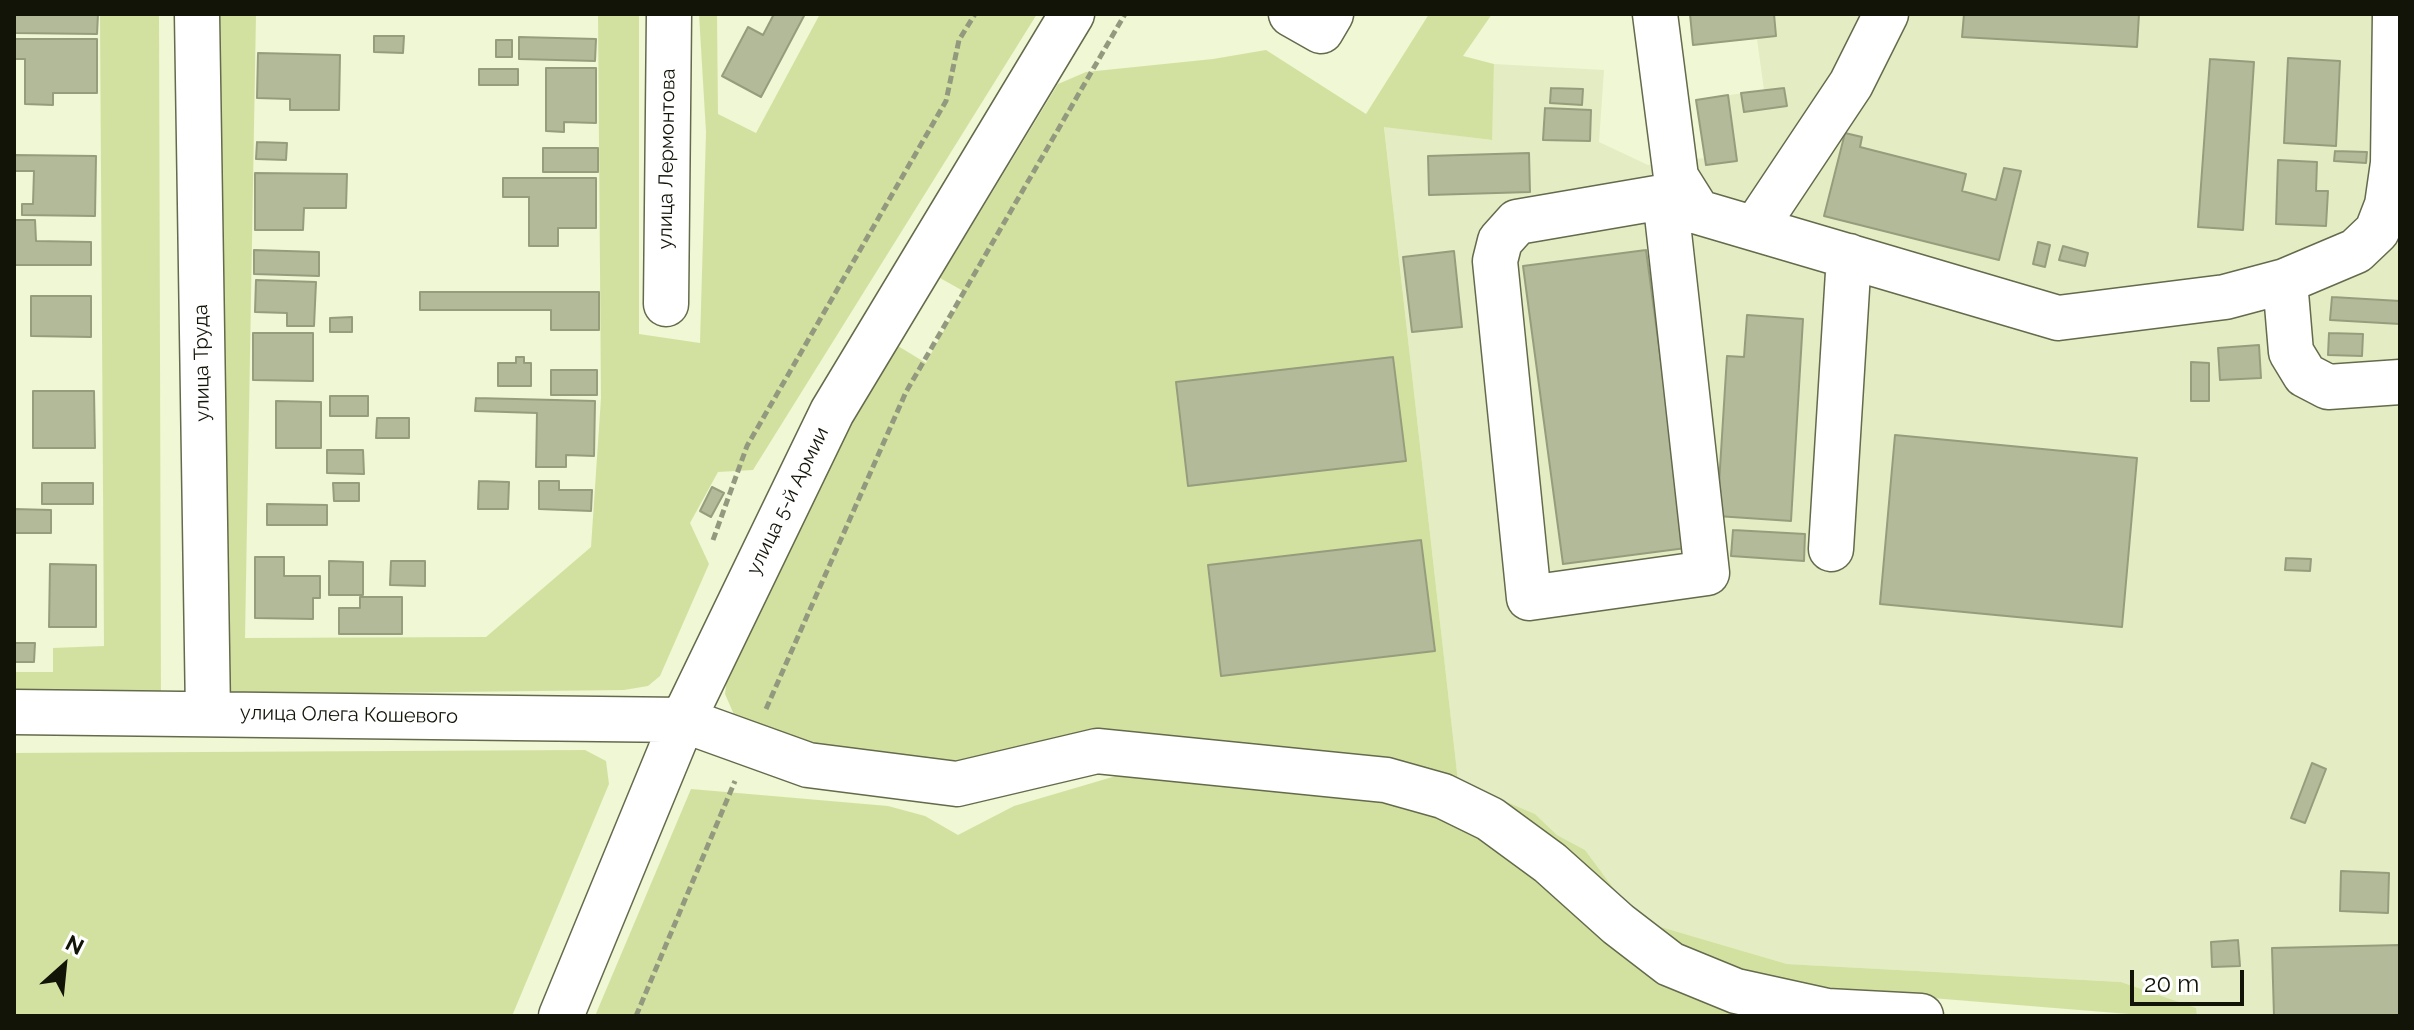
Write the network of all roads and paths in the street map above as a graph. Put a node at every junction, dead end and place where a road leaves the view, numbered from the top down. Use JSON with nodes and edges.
{"nodes":[{"id":1,"x":197,"y":14,"type":"edge"},
{"id":2,"x":669,"y":14,"type":"edge"},
{"id":3,"x":975,"y":14,"type":"edge"},
{"id":4,"x":1072,"y":14,"type":"edge"},
{"id":5,"x":1125,"y":14,"type":"edge"},
{"id":6,"x":1291,"y":14,"type":"edge"},
{"id":7,"x":1331,"y":14,"type":"edge"},
{"id":8,"x":1655,"y":14,"type":"edge"},
{"id":9,"x":1886,"y":14,"type":"edge"},
{"id":10,"x":2395,"y":14,"type":"edge"},
{"id":11,"x":2396,"y":166,"type":"edge"},
{"id":12,"x":1676,"y":195,"type":"junction"},
{"id":13,"x":1755,"y":228,"type":"junction"},
{"id":14,"x":1849,"y":256,"type":"junction"},
{"id":15,"x":2285,"y":281,"type":"junction"},
{"id":16,"x":666,"y":304,"type":"dead end"},
{"id":17,"x":2400,"y":382,"type":"edge"},
{"id":18,"x":713,"y":540,"type":"dead end"},
{"id":19,"x":1831,"y":549,"type":"dead end"},
{"id":20,"x":765,"y":711,"type":"dead end"},
{"id":21,"x":14,"y":712,"type":"edge"},
{"id":22,"x":208,"y":713,"type":"junction"},
{"id":23,"x":683,"y":720,"type":"junction"},
{"id":24,"x":740,"y":769,"type":"dead end"},
{"id":25,"x":561,"y":1016,"type":"edge"},
{"id":26,"x":636,"y":1016,"type":"edge"},
{"id":27,"x":1921,"y":1016,"type":"edge"}],
"edges":[{"from":1,"to":22,"type":"street","name":"улица Труда"},
{"from":2,"to":16,"type":"street","name":"улица Лермонтова"},
{"from":3,"to":18,"type":"path"},
{"from":4,"to":23,"type":"street","name":"улица 5-й Армии"},
{"from":5,"to":20,"type":"path"},
{"from":6,"to":7,"type":"street"},
{"from":8,"to":12,"type":"street"},
{"from":9,"to":13,"type":"street"},
{"from":10,"to":11,"type":"street"},
{"from":11,"to":15,"type":"street"},
{"from":12,"to":12,"type":"street"},
{"from":12,"to":13,"type":"street"},
{"from":13,"to":14,"type":"street"},
{"from":14,"to":15,"type":"street"},
{"from":14,"to":19,"type":"street"},
{"from":15,"to":17,"type":"street"},
{"from":21,"to":22,"type":"street","name":"улица Олега Кошевого"},
{"from":22,"to":23,"type":"street","name":"улица Олега Кошевого"},
{"from":23,"to":25,"type":"street","name":"улица 5-й Армии"},
{"from":23,"to":27,"type":"street","name":"улица Олега Кошевого"},
{"from":24,"to":26,"type":"path"}]}
